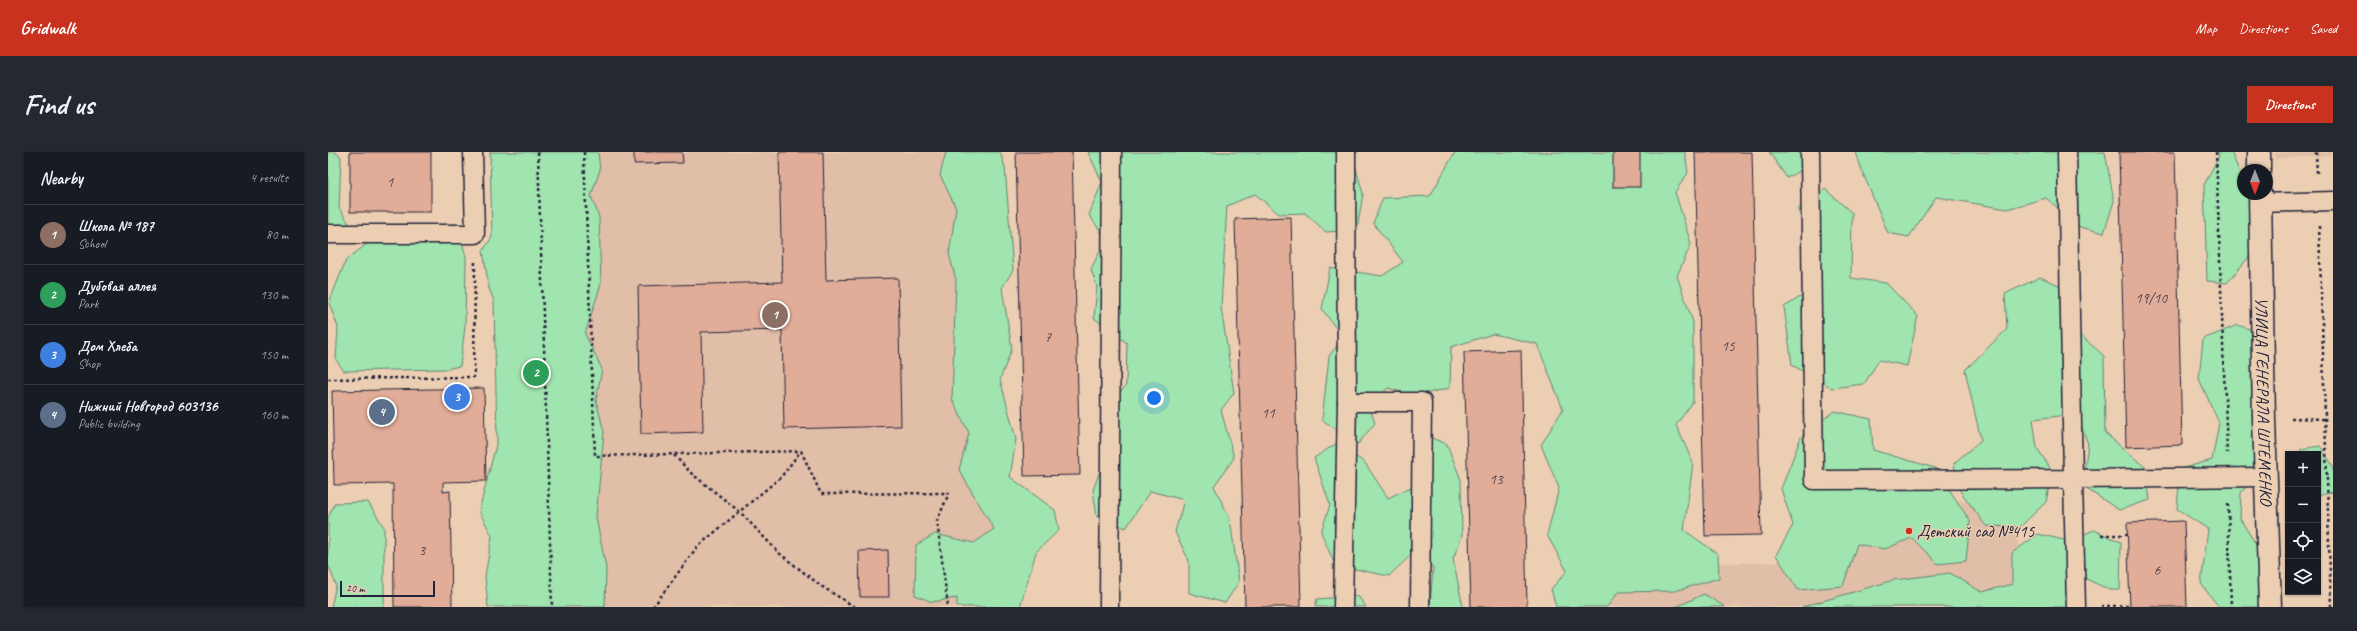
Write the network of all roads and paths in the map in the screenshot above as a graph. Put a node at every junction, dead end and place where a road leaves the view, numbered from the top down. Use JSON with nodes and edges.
{"nodes":[{"id":1,"x":473,"y":152,"type":"edge"},
{"id":2,"x":538,"y":152,"type":"edge"},
{"id":3,"x":584,"y":152,"type":"edge"},
{"id":4,"x":1112,"y":152,"type":"edge"},
{"id":5,"x":1346,"y":152,"type":"edge"},
{"id":6,"x":1810,"y":152,"type":"edge"},
{"id":7,"x":2067,"y":152,"type":"edge"},
{"id":8,"x":2216,"y":152,"type":"edge"},
{"id":9,"x":2259,"y":152,"type":"edge"},
{"id":10,"x":2316,"y":152,"type":"edge"},
{"id":11,"x":2259,"y":164,"type":"edge"},
{"id":12,"x":2273,"y":199,"type":"edge"},
{"id":13,"x":2260,"y":200,"type":"edge"},
{"id":14,"x":2326,"y":201,"type":"edge"},
{"id":15,"x":328,"y":234,"type":"edge"},
{"id":16,"x":475,"y":234,"type":"junction"},
{"id":17,"x":328,"y":379,"type":"edge"},
{"id":18,"x":1347,"y":402,"type":"junction"},
{"id":19,"x":2264,"y":419,"type":"junction"},
{"id":20,"x":2325,"y":419,"type":"junction"},
{"id":21,"x":801,"y":451,"type":"junction"},
{"id":22,"x":674,"y":456,"type":"junction"},
{"id":23,"x":2266,"y":477,"type":"junction"},
{"id":24,"x":2228,"y":478,"type":"junction"},
{"id":25,"x":2073,"y":479,"type":"junction"},
{"id":26,"x":740,"y":512,"type":"junction"},
{"id":27,"x":2116,"y":535,"type":"dead end"},
{"id":28,"x":2128,"y":535,"type":"dead end"},
{"id":29,"x":2119,"y":606,"type":"dead end"},
{"id":30,"x":2130,"y":606,"type":"dead end"},
{"id":31,"x":552,"y":607,"type":"edge"},
{"id":32,"x":653,"y":607,"type":"edge"},
{"id":33,"x":855,"y":607,"type":"edge"},
{"id":34,"x":948,"y":607,"type":"edge"},
{"id":35,"x":1109,"y":607,"type":"edge"},
{"id":36,"x":1343,"y":607,"type":"edge"},
{"id":37,"x":1420,"y":607,"type":"edge"},
{"id":38,"x":2076,"y":607,"type":"edge"},
{"id":39,"x":2231,"y":607,"type":"edge"},
{"id":40,"x":2270,"y":607,"type":"edge"},
{"id":41,"x":2331,"y":607,"type":"edge"}],
"edges":[{"from":1,"to":16,"type":"lane"},
{"from":2,"to":31,"type":"path"},
{"from":3,"to":22,"type":"path"},
{"from":4,"to":35,"type":"lane"},
{"from":5,"to":18,"type":"lane"},
{"from":6,"to":25,"type":"lane"},
{"from":7,"to":25,"type":"lane"},
{"from":8,"to":24,"type":"path"},
{"from":9,"to":11,"type":"street"},
{"from":10,"to":14,"type":"path"},
{"from":12,"to":14,"type":"lane"},
{"from":13,"to":19,"type":"street","name":"УЛИЦА ГЕНЕРАЛА ШТЕМЕНКО"},
{"from":14,"to":20,"type":"path"},
{"from":15,"to":16,"type":"lane"},
{"from":16,"to":17,"type":"path"},
{"from":18,"to":36,"type":"lane"},
{"from":18,"to":37,"type":"lane"},
{"from":19,"to":20,"type":"path"},
{"from":19,"to":23,"type":"street","name":"УЛИЦА ГЕНЕРАЛА ШТЕМЕНКО"},
{"from":20,"to":41,"type":"path"},
{"from":21,"to":22,"type":"path"},
{"from":21,"to":26,"type":"path"},
{"from":21,"to":34,"type":"path"},
{"from":22,"to":26,"type":"path"},
{"from":23,"to":24,"type":"lane"},
{"from":23,"to":40,"type":"street","name":"УЛИЦА ГЕНЕРАЛА ШТЕМЕНКО"},
{"from":24,"to":25,"type":"lane"},
{"from":24,"to":39,"type":"path"},
{"from":25,"to":38,"type":"lane"},
{"from":26,"to":32,"type":"path"},
{"from":26,"to":33,"type":"path"},
{"from":27,"to":28,"type":"path"},
{"from":29,"to":30,"type":"path"}]}
